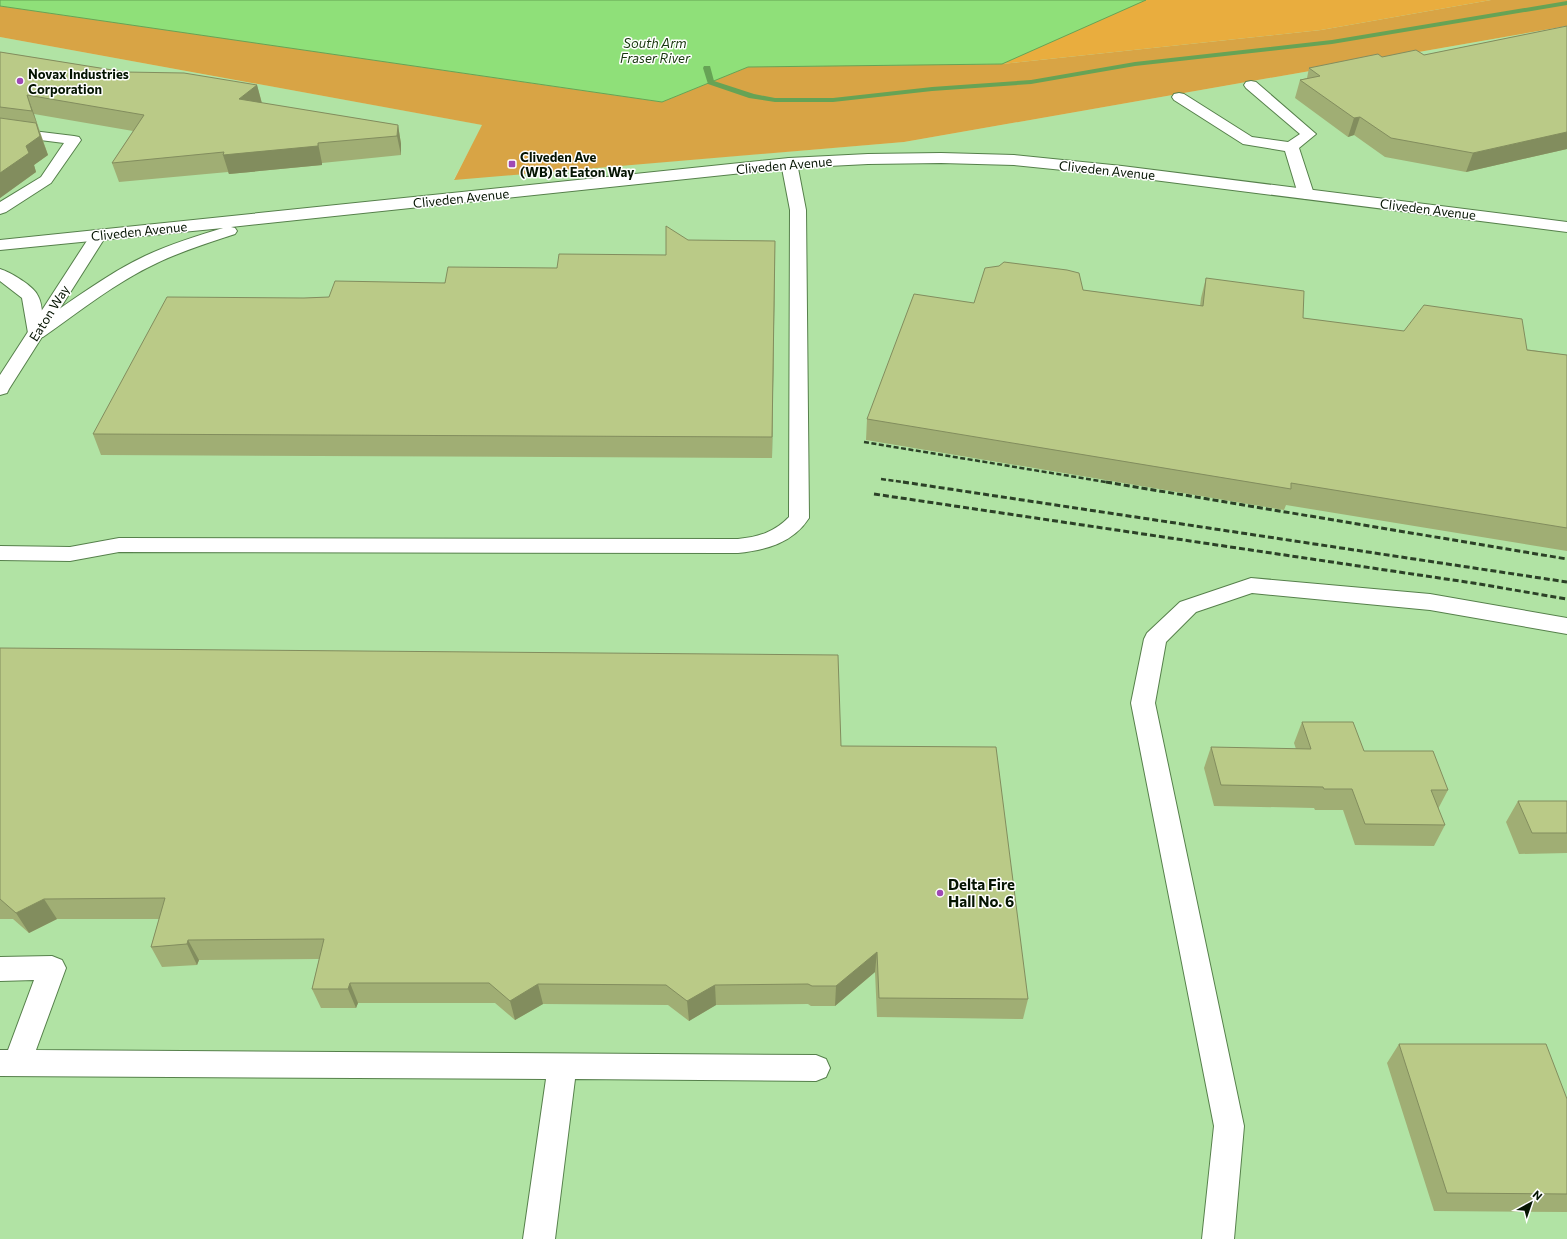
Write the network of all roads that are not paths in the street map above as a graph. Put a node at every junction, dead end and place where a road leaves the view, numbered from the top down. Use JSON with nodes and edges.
{"nodes":[{"id":1,"x":1251,"y":85,"type":"dead end"},
{"id":2,"x":1179,"y":97,"type":"dead end"},
{"id":3,"x":0,"y":131,"type":"edge"},
{"id":4,"x":1291,"y":147,"type":"junction"},
{"id":5,"x":789,"y":163,"type":"junction"},
{"id":6,"x":1306,"y":194,"type":"junction"},
{"id":7,"x":0,"y":209,"type":"edge"},
{"id":8,"x":267,"y":218,"type":"junction"},
{"id":9,"x":1567,"y":227,"type":"edge"},
{"id":10,"x":98,"y":236,"type":"junction"},
{"id":11,"x":0,"y":245,"type":"edge"},
{"id":12,"x":0,"y":274,"type":"edge"},
{"id":13,"x":37,"y":332,"type":"junction"},
{"id":14,"x":0,"y":390,"type":"edge"},
{"id":15,"x":0,"y":553,"type":"edge"},
{"id":16,"x":1567,"y":626,"type":"edge"},
{"id":17,"x":0,"y":969,"type":"edge"},
{"id":18,"x":8,"y":1063,"type":"edge"},
{"id":19,"x":562,"y":1066,"type":"junction"},
{"id":20,"x":816,"y":1068,"type":"dead end"},
{"id":21,"x":539,"y":1239,"type":"edge"},
{"id":22,"x":1218,"y":1239,"type":"edge"}],
"edges":[{"from":1,"to":4,"type":"street"},
{"from":2,"to":4,"type":"street"},
{"from":3,"to":7,"type":"street"},
{"from":4,"to":6,"type":"street"},
{"from":5,"to":6,"type":"street","name":"Cliveden Avenue"},
{"from":5,"to":8,"type":"street","name":"Cliveden Avenue"},
{"from":5,"to":15,"type":"street"},
{"from":6,"to":9,"type":"street","name":"Cliveden Avenue"},
{"from":8,"to":10,"type":"street","name":"Cliveden Avenue"},
{"from":8,"to":13,"type":"street"},
{"from":10,"to":11,"type":"street","name":"Cliveden Avenue"},
{"from":10,"to":13,"type":"street","name":"Eaton Way"},
{"from":12,"to":13,"type":"street"},
{"from":13,"to":14,"type":"street","name":"Eaton Way"},
{"from":16,"to":22,"type":"street"},
{"from":17,"to":18,"type":"street"},
{"from":18,"to":19,"type":"street"},
{"from":19,"to":20,"type":"street"},
{"from":19,"to":21,"type":"street"}]}
